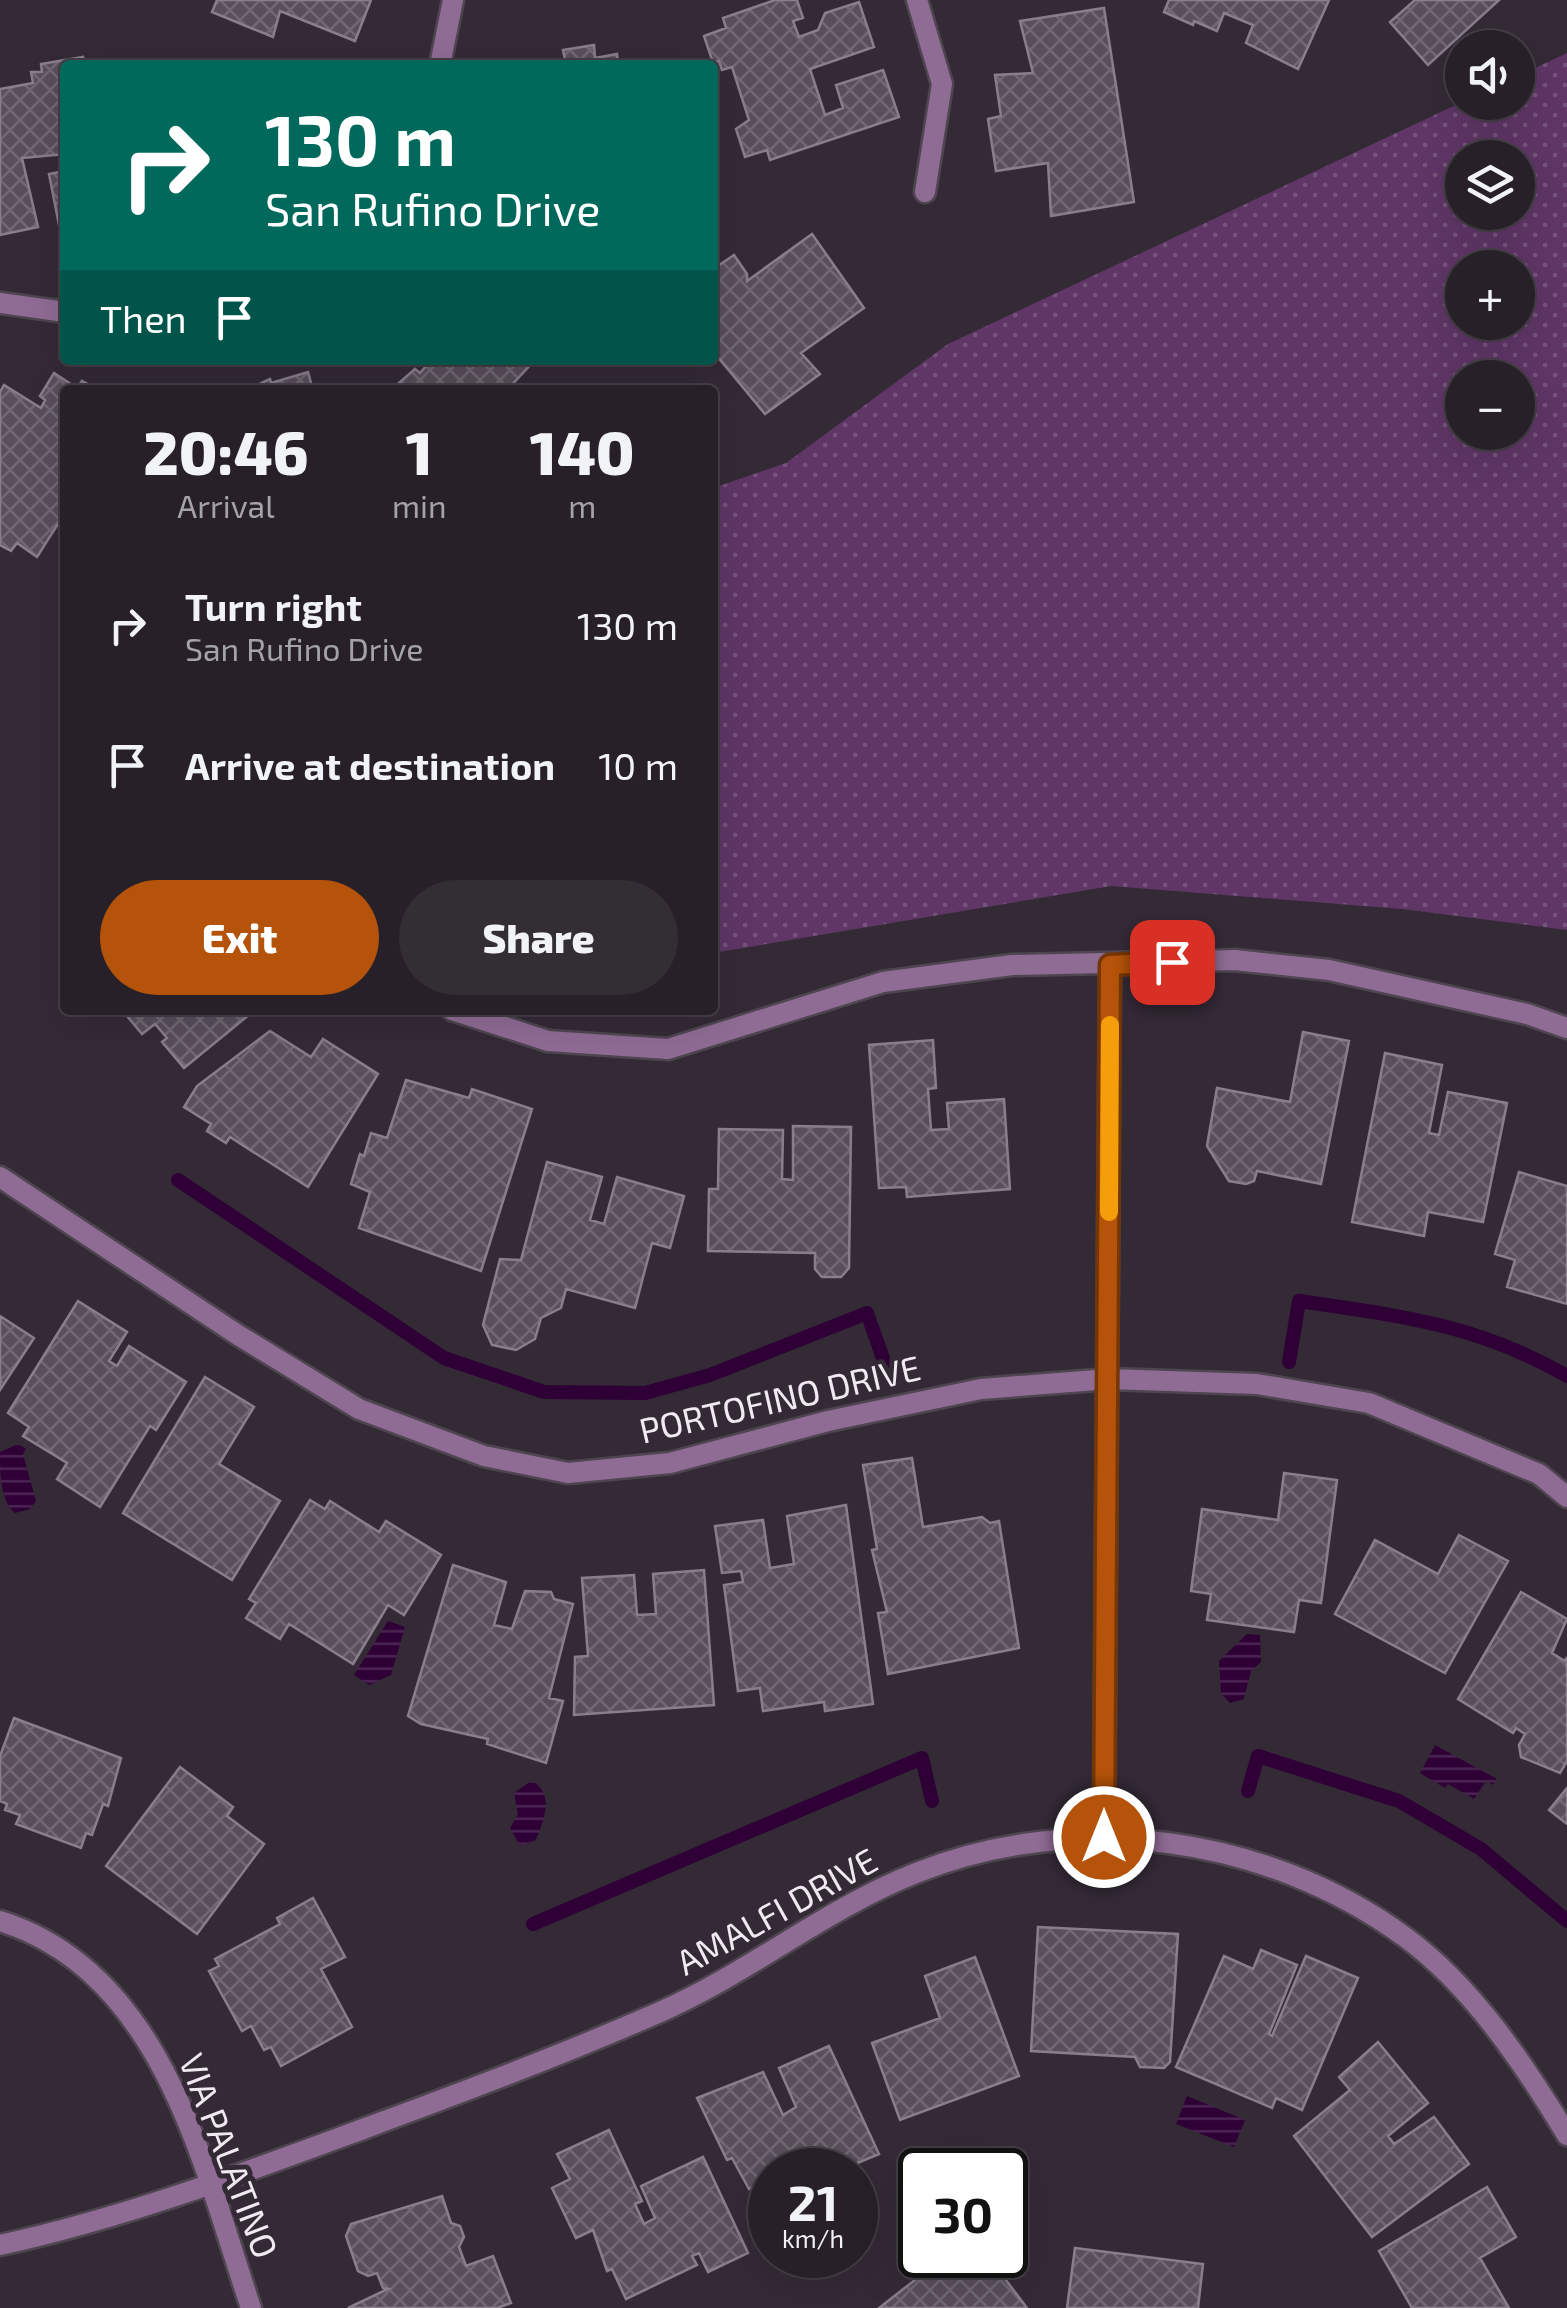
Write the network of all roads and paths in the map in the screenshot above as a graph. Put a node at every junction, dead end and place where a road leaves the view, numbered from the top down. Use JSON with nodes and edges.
{"nodes":[{"id":1,"x":453,"y":0,"type":"edge"},
{"id":2,"x":917,"y":0,"type":"edge"},
{"id":3,"x":441,"y":60,"type":"edge"},
{"id":4,"x":925,"y":192,"type":"dead end"},
{"id":5,"x":0,"y":302,"type":"edge"},
{"id":6,"x":60,"y":311,"type":"edge"},
{"id":7,"x":1110,"y":965,"type":"junction"},
{"id":8,"x":467,"y":1015,"type":"edge"},
{"id":9,"x":1567,"y":1028,"type":"edge"},
{"id":10,"x":0,"y":1177,"type":"edge"},
{"id":11,"x":1109,"y":1380,"type":"junction"},
{"id":12,"x":1567,"y":1497,"type":"edge"},
{"id":13,"x":1104,"y":1837,"type":"junction"},
{"id":14,"x":0,"y":1921,"type":"edge"},
{"id":15,"x":1567,"y":2135,"type":"edge"},
{"id":16,"x":210,"y":2186,"type":"junction"},
{"id":17,"x":0,"y":2245,"type":"edge"},
{"id":18,"x":251,"y":2308,"type":"edge"}],
"edges":[{"from":1,"to":3,"type":"street"},
{"from":2,"to":4,"type":"street"},
{"from":5,"to":6,"type":"street"},
{"from":7,"to":8,"type":"street"},
{"from":7,"to":9,"type":"street"},
{"from":7,"to":11,"type":"street"},
{"from":10,"to":11,"type":"street","name":"PORTOFINO DRIVE"},
{"from":11,"to":12,"type":"street","name":"PORTOFINO DRIVE"},
{"from":11,"to":13,"type":"street"},
{"from":13,"to":15,"type":"street","name":"AMALFI DRIVE"},
{"from":13,"to":16,"type":"street","name":"AMALFI DRIVE"},
{"from":14,"to":16,"type":"street","name":"VIA PALATINO"},
{"from":16,"to":17,"type":"street","name":"AMALFI DRIVE"},
{"from":16,"to":18,"type":"street","name":"VIA PALATINO"}]}
